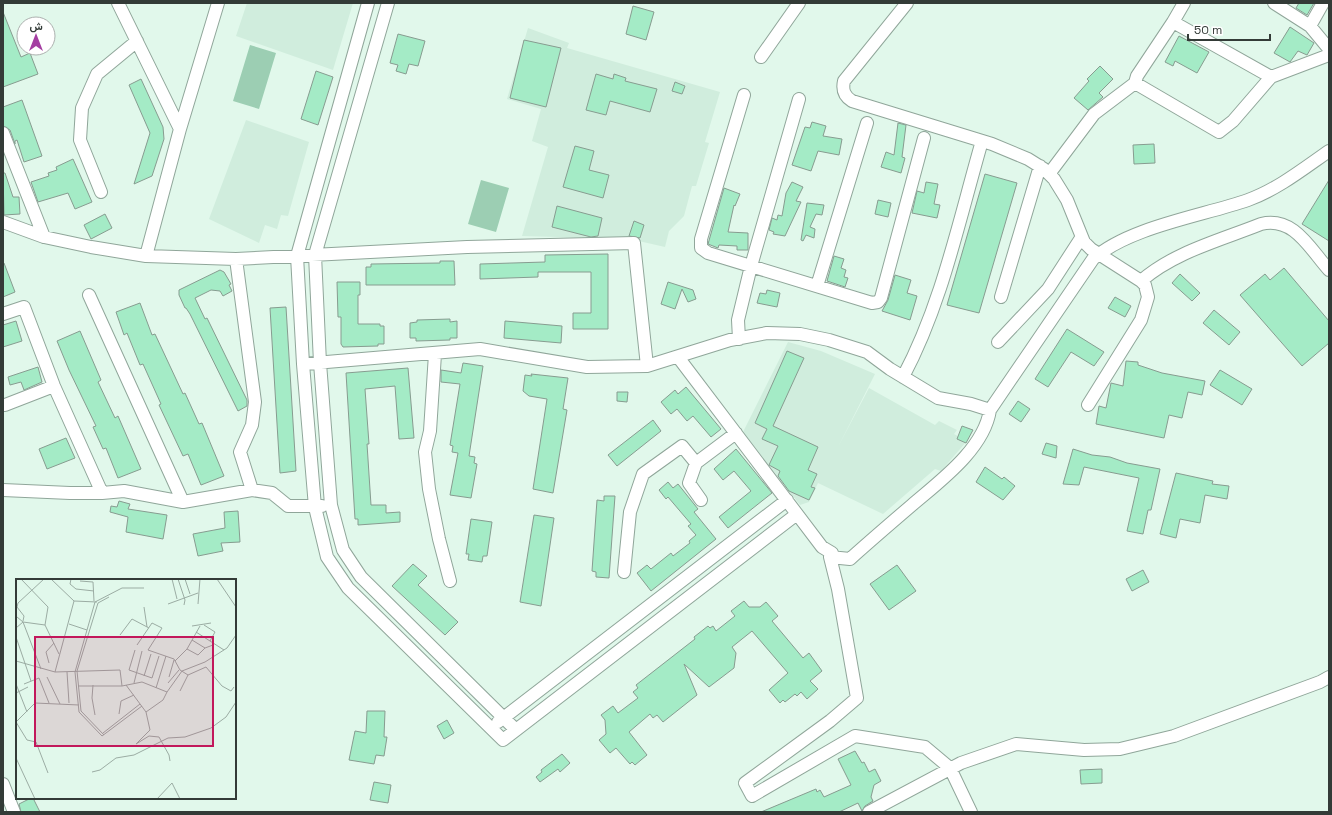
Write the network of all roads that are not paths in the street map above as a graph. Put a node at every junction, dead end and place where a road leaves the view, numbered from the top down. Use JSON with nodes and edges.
{"nodes":[{"id":1,"x":118,"y":3,"type":"edge"},
{"id":2,"x":218,"y":3,"type":"edge"},
{"id":3,"x":368,"y":3,"type":"edge"},
{"id":4,"x":388,"y":3,"type":"edge"},
{"id":5,"x":799,"y":3,"type":"edge"},
{"id":6,"x":907,"y":3,"type":"edge"},
{"id":7,"x":1184,"y":3,"type":"edge"},
{"id":8,"x":1274,"y":3,"type":"edge"},
{"id":9,"x":1323,"y":3,"type":"edge"},
{"id":10,"x":1174,"y":22,"type":"junction"},
{"id":11,"x":1310,"y":26,"type":"junction"},
{"id":12,"x":137,"y":41,"type":"junction"},
{"id":13,"x":1329,"y":49,"type":"edge"},
{"id":14,"x":1329,"y":55,"type":"edge"},
{"id":15,"x":761,"y":57,"type":"dead end"},
{"id":16,"x":1271,"y":78,"type":"junction"},
{"id":17,"x":1136,"y":83,"type":"junction"},
{"id":18,"x":744,"y":95,"type":"dead end"},
{"id":19,"x":799,"y":99,"type":"dead end"},
{"id":20,"x":867,"y":123,"type":"dead end"},
{"id":21,"x":180,"y":129,"type":"junction"},
{"id":22,"x":3,"y":133,"type":"edge"},
{"id":23,"x":924,"y":138,"type":"dead end"},
{"id":24,"x":982,"y":141,"type":"junction"},
{"id":25,"x":1329,"y":151,"type":"edge"},
{"id":26,"x":1040,"y":166,"type":"junction"},
{"id":27,"x":1049,"y":174,"type":"junction"},
{"id":28,"x":101,"y":192,"type":"dead end"},
{"id":29,"x":3,"y":222,"type":"edge"},
{"id":30,"x":44,"y":237,"type":"junction"},
{"id":31,"x":1081,"y":238,"type":"junction"},
{"id":32,"x":1098,"y":254,"type":"junction"},
{"id":33,"x":315,"y":255,"type":"junction"},
{"id":34,"x":146,"y":256,"type":"junction"},
{"id":35,"x":297,"y":256,"type":"junction"},
{"id":36,"x":236,"y":259,"type":"junction"},
{"id":37,"x":751,"y":266,"type":"junction"},
{"id":38,"x":1329,"y":270,"type":"edge"},
{"id":39,"x":1141,"y":280,"type":"junction"},
{"id":40,"x":817,"y":286,"type":"junction"},
{"id":41,"x":89,"y":295,"type":"dead end"},
{"id":42,"x":1001,"y":297,"type":"dead end"},
{"id":43,"x":3,"y":314,"type":"edge"},
{"id":44,"x":739,"y":339,"type":"junction"},
{"id":45,"x":998,"y":342,"type":"dead end"},
{"id":46,"x":435,"y":354,"type":"junction"},
{"id":47,"x":678,"y":357,"type":"junction"},
{"id":48,"x":320,"y":362,"type":"junction"},
{"id":49,"x":303,"y":364,"type":"junction"},
{"id":50,"x":647,"y":366,"type":"junction"},
{"id":51,"x":903,"y":377,"type":"junction"},
{"id":52,"x":54,"y":386,"type":"junction"},
{"id":53,"x":5,"y":405,"type":"dead end"},
{"id":54,"x":1088,"y":405,"type":"dead end"},
{"id":55,"x":990,"y":410,"type":"junction"},
{"id":56,"x":736,"y":433,"type":"junction"},
{"id":57,"x":696,"y":463,"type":"junction"},
{"id":58,"x":3,"y":490,"type":"edge"},
{"id":59,"x":252,"y":490,"type":"junction"},
{"id":60,"x":102,"y":493,"type":"junction"},
{"id":61,"x":701,"y":500,"type":"dead end"},
{"id":62,"x":787,"y":500,"type":"junction"},
{"id":63,"x":183,"y":502,"type":"junction"},
{"id":64,"x":331,"y":505,"type":"junction"},
{"id":65,"x":315,"y":507,"type":"junction"},
{"id":66,"x":798,"y":514,"type":"junction"},
{"id":67,"x":830,"y":557,"type":"junction"},
{"id":68,"x":624,"y":572,"type":"dead end"},
{"id":69,"x":450,"y":581,"type":"dead end"},
{"id":70,"x":1329,"y":676,"type":"edge"},
{"id":71,"x":504,"y":718,"type":"junction"},
{"id":72,"x":490,"y":728,"type":"junction"},
{"id":73,"x":516,"y":730,"type":"junction"},
{"id":74,"x":950,"y":768,"type":"junction"},
{"id":75,"x":3,"y":784,"type":"edge"},
{"id":76,"x":14,"y":812,"type":"edge"},
{"id":77,"x":869,"y":812,"type":"edge"},
{"id":78,"x":971,"y":812,"type":"edge"}],
"edges":[{"from":1,"to":12,"type":"street"},
{"from":2,"to":21,"type":"street"},
{"from":3,"to":35,"type":"street"},
{"from":4,"to":33,"type":"street"},
{"from":5,"to":15,"type":"street"},
{"from":6,"to":24,"type":"street"},
{"from":7,"to":10,"type":"street"},
{"from":8,"to":11,"type":"street"},
{"from":9,"to":11,"type":"street"},
{"from":10,"to":16,"type":"street"},
{"from":10,"to":17,"type":"street"},
{"from":11,"to":13,"type":"street"},
{"from":12,"to":21,"type":"street"},
{"from":12,"to":28,"type":"street"},
{"from":14,"to":16,"type":"street"},
{"from":16,"to":17,"type":"street"},
{"from":17,"to":27,"type":"street"},
{"from":18,"to":37,"type":"street"},
{"from":19,"to":37,"type":"street"},
{"from":20,"to":40,"type":"street"},
{"from":21,"to":34,"type":"street"},
{"from":22,"to":30,"type":"street"},
{"from":23,"to":40,"type":"street"},
{"from":24,"to":26,"type":"street"},
{"from":24,"to":51,"type":"street"},
{"from":25,"to":32,"type":"street"},
{"from":26,"to":27,"type":"street"},
{"from":26,"to":42,"type":"street"},
{"from":27,"to":31,"type":"street"},
{"from":29,"to":30,"type":"street"},
{"from":30,"to":34,"type":"street"},
{"from":31,"to":32,"type":"street"},
{"from":31,"to":45,"type":"street"},
{"from":32,"to":39,"type":"street"},
{"from":32,"to":55,"type":"street"},
{"from":33,"to":35,"type":"street"},
{"from":33,"to":48,"type":"street"},
{"from":33,"to":50,"type":"street"},
{"from":34,"to":36,"type":"street"},
{"from":35,"to":36,"type":"street"},
{"from":35,"to":49,"type":"street"},
{"from":36,"to":59,"type":"street"},
{"from":37,"to":40,"type":"street"},
{"from":37,"to":44,"type":"street"},
{"from":38,"to":39,"type":"street"},
{"from":39,"to":54,"type":"street"},
{"from":41,"to":63,"type":"street"},
{"from":43,"to":52,"type":"street"},
{"from":44,"to":47,"type":"street"},
{"from":44,"to":51,"type":"street"},
{"from":46,"to":48,"type":"street"},
{"from":46,"to":50,"type":"street"},
{"from":46,"to":69,"type":"street"},
{"from":47,"to":50,"type":"street"},
{"from":47,"to":56,"type":"street"},
{"from":48,"to":49,"type":"street"},
{"from":48,"to":64,"type":"street"},
{"from":49,"to":65,"type":"street"},
{"from":51,"to":55,"type":"street"},
{"from":52,"to":53,"type":"street"},
{"from":52,"to":60,"type":"street"},
{"from":55,"to":67,"type":"street"},
{"from":56,"to":57,"type":"street"},
{"from":56,"to":62,"type":"street"},
{"from":57,"to":61,"type":"street"},
{"from":57,"to":68,"type":"street"},
{"from":58,"to":60,"type":"street"},
{"from":59,"to":63,"type":"street"},
{"from":59,"to":65,"type":"street"},
{"from":60,"to":63,"type":"street"},
{"from":62,"to":66,"type":"street"},
{"from":62,"to":71,"type":"street"},
{"from":64,"to":65,"type":"street"},
{"from":64,"to":71,"type":"street"},
{"from":65,"to":72,"type":"street"},
{"from":66,"to":67,"type":"street"},
{"from":66,"to":73,"type":"street"},
{"from":67,"to":74,"type":"street"},
{"from":70,"to":74,"type":"street"},
{"from":71,"to":72,"type":"street"},
{"from":71,"to":73,"type":"street"},
{"from":72,"to":73,"type":"street"},
{"from":74,"to":77,"type":"street"},
{"from":74,"to":78,"type":"street"},
{"from":75,"to":76,"type":"street"}]}
